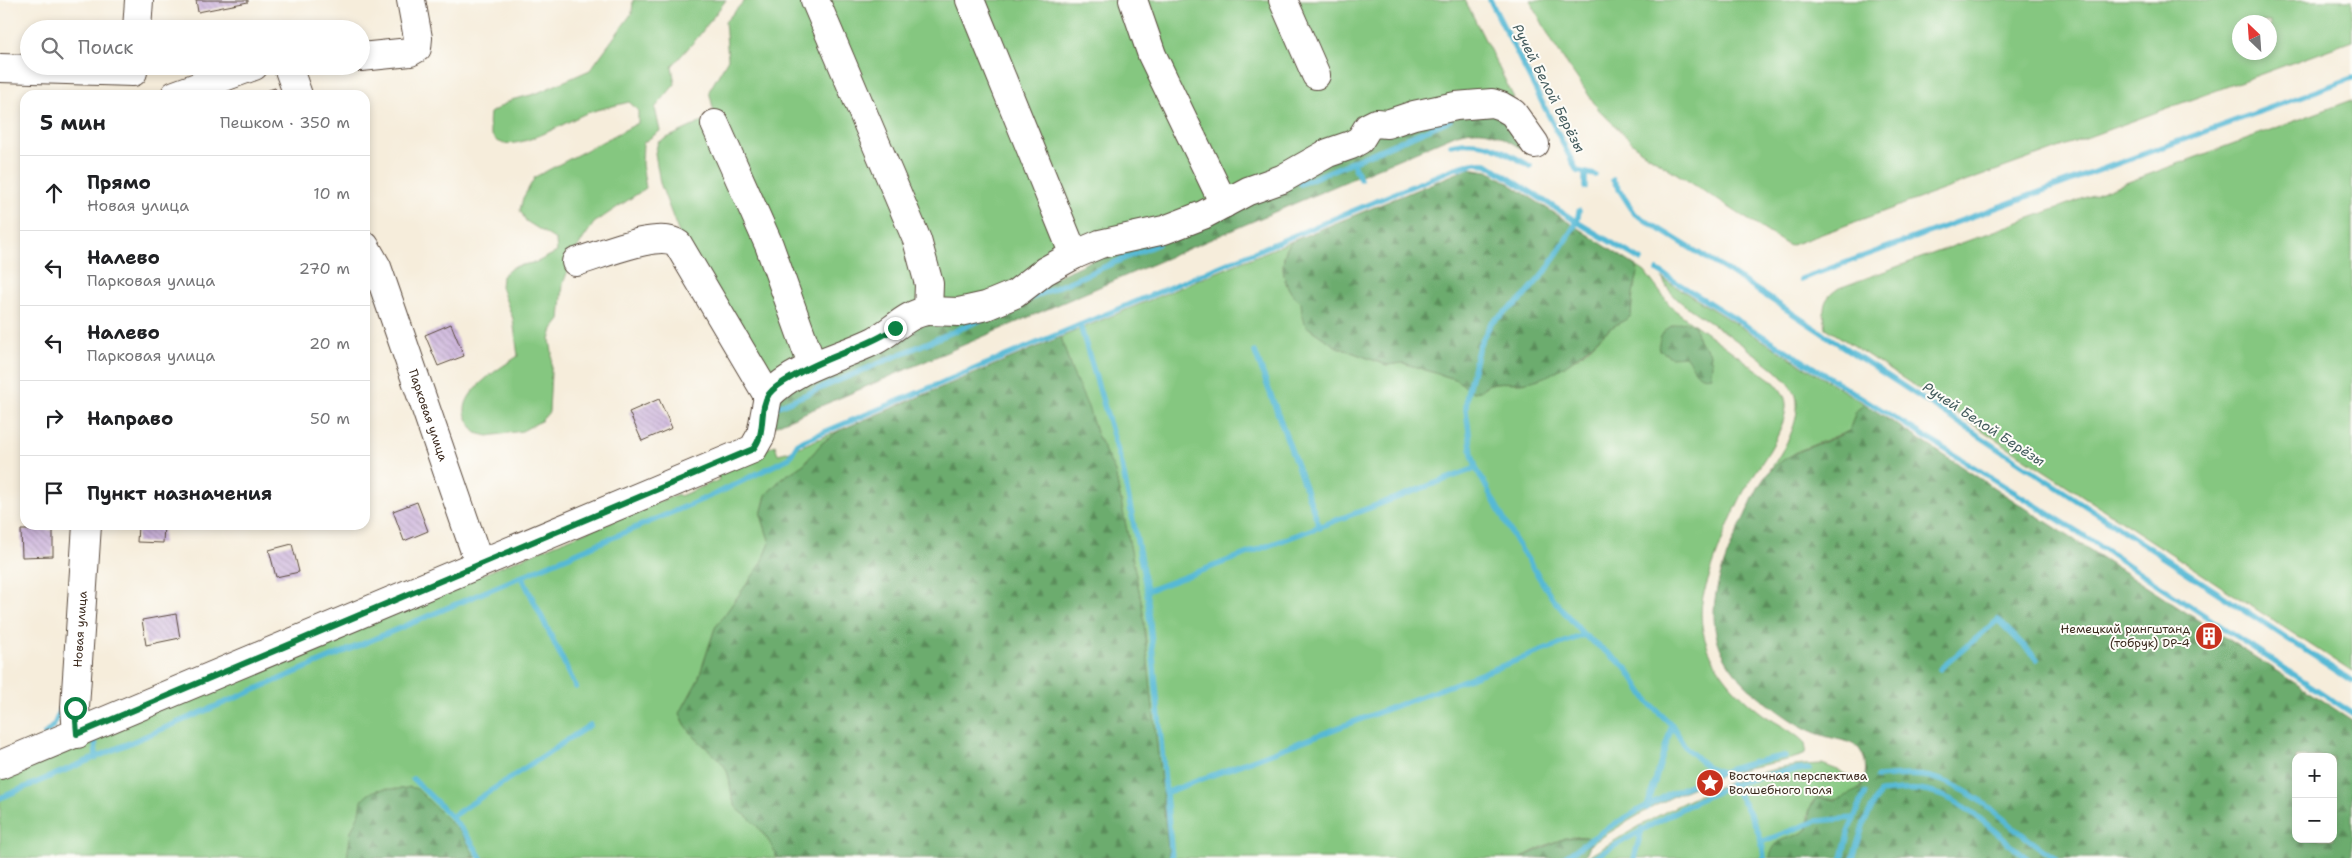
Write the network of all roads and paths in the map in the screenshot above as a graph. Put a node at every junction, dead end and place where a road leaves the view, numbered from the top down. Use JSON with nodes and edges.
{"nodes":[{"id":1,"x":139,"y":0,"type":"edge"},
{"id":2,"x":411,"y":0,"type":"edge"},
{"id":3,"x":815,"y":0,"type":"edge"},
{"id":4,"x":970,"y":0,"type":"edge"},
{"id":5,"x":1133,"y":0,"type":"edge"},
{"id":6,"x":1283,"y":0,"type":"edge"},
{"id":7,"x":138,"y":20,"type":"edge"},
{"id":8,"x":370,"y":55,"type":"edge"},
{"id":9,"x":0,"y":68,"type":"edge"},
{"id":10,"x":20,"y":70,"type":"edge"},
{"id":11,"x":92,"y":75,"type":"edge"},
{"id":12,"x":229,"y":75,"type":"edge"},
{"id":13,"x":292,"y":75,"type":"edge"},
{"id":14,"x":1316,"y":76,"type":"dead end"},
{"id":15,"x":132,"y":78,"type":"edge"},
{"id":16,"x":189,"y":90,"type":"edge"},
{"id":17,"x":297,"y":90,"type":"edge"},
{"id":18,"x":715,"y":124,"type":"dead end"},
{"id":19,"x":1535,"y":144,"type":"dead end"},
{"id":20,"x":1224,"y":204,"type":"junction"},
{"id":21,"x":1074,"y":256,"type":"junction"},
{"id":22,"x":371,"y":257,"type":"edge"},
{"id":23,"x":576,"y":262,"type":"dead end"},
{"id":24,"x":928,"y":311,"type":"junction"},
{"id":25,"x":812,"y":365,"type":"junction"},
{"id":26,"x":768,"y":396,"type":"junction"},
{"id":27,"x":87,"y":530,"type":"edge"},
{"id":28,"x":479,"y":564,"type":"junction"},
{"id":29,"x":77,"y":734,"type":"junction"},
{"id":30,"x":0,"y":765,"type":"edge"}],
"edges":[{"from":1,"to":7,"type":"street"},
{"from":2,"to":8,"type":"street"},
{"from":3,"to":24,"type":"street"},
{"from":4,"to":21,"type":"street"},
{"from":5,"to":20,"type":"street"},
{"from":6,"to":14,"type":"street"},
{"from":9,"to":10,"type":"street"},
{"from":11,"to":15,"type":"street"},
{"from":12,"to":16,"type":"street"},
{"from":13,"to":17,"type":"street"},
{"from":18,"to":25,"type":"street"},
{"from":19,"to":20,"type":"street"},
{"from":20,"to":21,"type":"street"},
{"from":21,"to":24,"type":"street"},
{"from":22,"to":28,"type":"street","name":"Парковая улица"},
{"from":23,"to":26,"type":"street"},
{"from":24,"to":25,"type":"street"},
{"from":25,"to":26,"type":"street"},
{"from":26,"to":28,"type":"street"},
{"from":27,"to":29,"type":"street","name":"Новая улица"},
{"from":28,"to":29,"type":"street"},
{"from":29,"to":30,"type":"street"}]}
